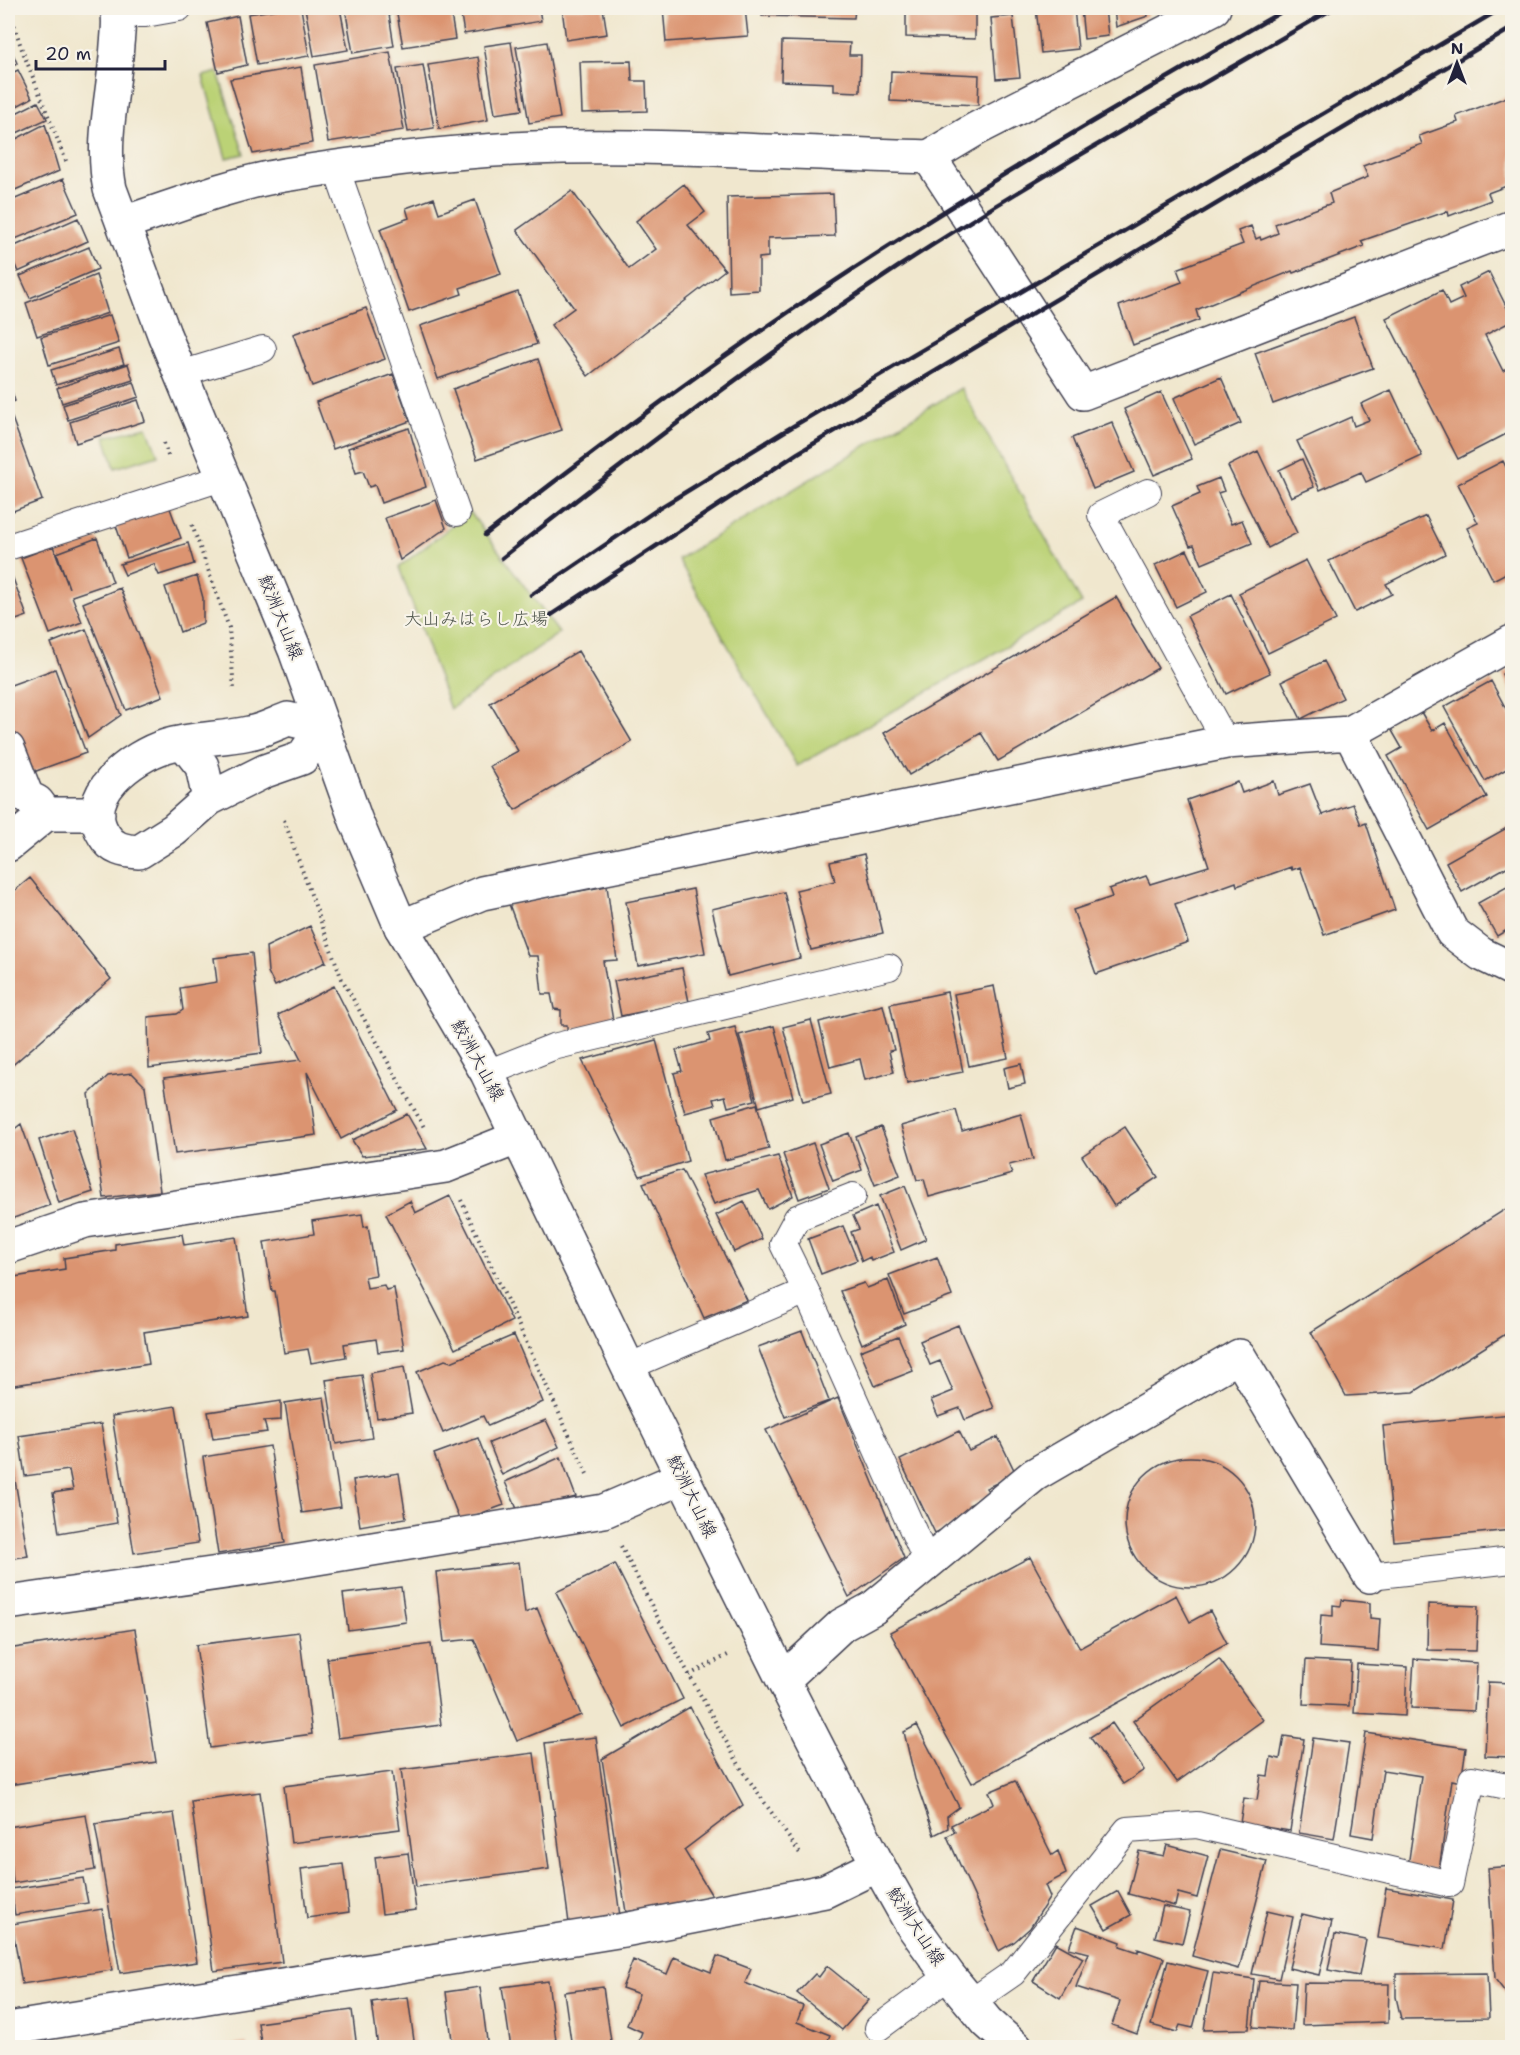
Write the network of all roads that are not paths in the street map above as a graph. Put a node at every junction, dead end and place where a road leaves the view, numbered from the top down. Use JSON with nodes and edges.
{"nodes":[{"id":1,"x":178,"y":8,"type":"edge"},
{"id":2,"x":1214,"y":8,"type":"edge"},
{"id":3,"x":118,"y":11,"type":"edge"},
{"id":4,"x":929,"y":157,"type":"junction"},
{"id":5,"x":336,"y":168,"type":"junction"},
{"id":6,"x":123,"y":224,"type":"junction"},
{"id":7,"x":1512,"y":227,"type":"edge"},
{"id":8,"x":263,"y":349,"type":"dead end"},
{"id":9,"x":182,"y":375,"type":"junction"},
{"id":10,"x":225,"y":477,"type":"junction"},
{"id":11,"x":1148,"y":492,"type":"dead end"},
{"id":12,"x":457,"y":513,"type":"dead end"},
{"id":13,"x":8,"y":547,"type":"edge"},
{"id":14,"x":1512,"y":642,"type":"edge"},
{"id":15,"x":323,"y":727,"type":"junction"},
{"id":16,"x":1350,"y":733,"type":"junction"},
{"id":17,"x":183,"y":742,"type":"junction"},
{"id":18,"x":1226,"y":742,"type":"junction"},
{"id":19,"x":8,"y":749,"type":"edge"},
{"id":20,"x":209,"y":799,"type":"junction"},
{"id":21,"x":46,"y":814,"type":"junction"},
{"id":22,"x":98,"y":814,"type":"junction"},
{"id":23,"x":8,"y":845,"type":"edge"},
{"id":24,"x":401,"y":927,"type":"junction"},
{"id":25,"x":888,"y":967,"type":"dead end"},
{"id":26,"x":1512,"y":969,"type":"edge"},
{"id":27,"x":487,"y":1073,"type":"junction"},
{"id":28,"x":519,"y":1137,"type":"junction"},
{"id":29,"x":853,"y":1196,"type":"dead end"},
{"id":30,"x":8,"y":1247,"type":"edge"},
{"id":31,"x":806,"y":1290,"type":"junction"},
{"id":32,"x":628,"y":1367,"type":"junction"},
{"id":33,"x":682,"y":1477,"type":"junction"},
{"id":34,"x":1512,"y":1560,"type":"edge"},
{"id":35,"x":928,"y":1564,"type":"junction"},
{"id":36,"x":1370,"y":1576,"type":"joint"},
{"id":37,"x":8,"y":1603,"type":"edge"},
{"id":38,"x":783,"y":1680,"type":"junction"},
{"id":39,"x":1512,"y":1786,"type":"edge"},
{"id":40,"x":878,"y":1865,"type":"junction"},
{"id":41,"x":949,"y":1976,"type":"junction"},
{"id":42,"x":971,"y":2002,"type":"junction"},
{"id":43,"x":878,"y":2028,"type":"dead end"},
{"id":44,"x":9,"y":2032,"type":"edge"},
{"id":45,"x":1016,"y":2048,"type":"edge"}],
"edges":[{"from":1,"to":3,"type":"lane"},
{"from":2,"to":4,"type":"street"},
{"from":3,"to":6,"type":"street","name":"鮫洲大山線"},
{"from":4,"to":5,"type":"street"},
{"from":4,"to":7,"type":"street"},
{"from":5,"to":6,"type":"street"},
{"from":5,"to":12,"type":"lane"},
{"from":6,"to":9,"type":"street","name":"鮫洲大山線"},
{"from":8,"to":9,"type":"lane"},
{"from":9,"to":10,"type":"street","name":"鮫洲大山線"},
{"from":10,"to":13,"type":"lane"},
{"from":10,"to":15,"type":"street","name":"鮫洲大山線"},
{"from":11,"to":18,"type":"lane"},
{"from":14,"to":16,"type":"street"},
{"from":15,"to":17,"type":"street"},
{"from":15,"to":20,"type":"street"},
{"from":15,"to":24,"type":"street","name":"鮫洲大山線"},
{"from":16,"to":18,"type":"street"},
{"from":16,"to":26,"type":"street"},
{"from":17,"to":20,"type":"street"},
{"from":17,"to":22,"type":"street"},
{"from":18,"to":24,"type":"street"},
{"from":19,"to":21,"type":"street"},
{"from":20,"to":22,"type":"street"},
{"from":21,"to":22,"type":"street"},
{"from":21,"to":23,"type":"street"},
{"from":24,"to":27,"type":"street","name":"鮫洲大山線"},
{"from":25,"to":27,"type":"lane"},
{"from":27,"to":28,"type":"street","name":"鮫洲大山線"},
{"from":28,"to":30,"type":"street"},
{"from":28,"to":32,"type":"street","name":"鮫洲大山線"},
{"from":29,"to":31,"type":"lane"},
{"from":31,"to":32,"type":"lane"},
{"from":31,"to":35,"type":"lane"},
{"from":32,"to":33,"type":"street","name":"鮫洲大山線"},
{"from":33,"to":37,"type":"street"},
{"from":33,"to":38,"type":"street","name":"鮫洲大山線"},
{"from":34,"to":36,"type":"lane"},
{"from":35,"to":36,"type":"street"},
{"from":35,"to":38,"type":"street"},
{"from":38,"to":40,"type":"street","name":"鮫洲大山線"},
{"from":39,"to":42,"type":"lane"},
{"from":40,"to":41,"type":"street","name":"鮫洲大山線"},
{"from":40,"to":44,"type":"street"},
{"from":41,"to":42,"type":"street","name":"鮫洲大山線"},
{"from":41,"to":43,"type":"lane"},
{"from":42,"to":45,"type":"street","name":"鮫洲大山線"}]}
